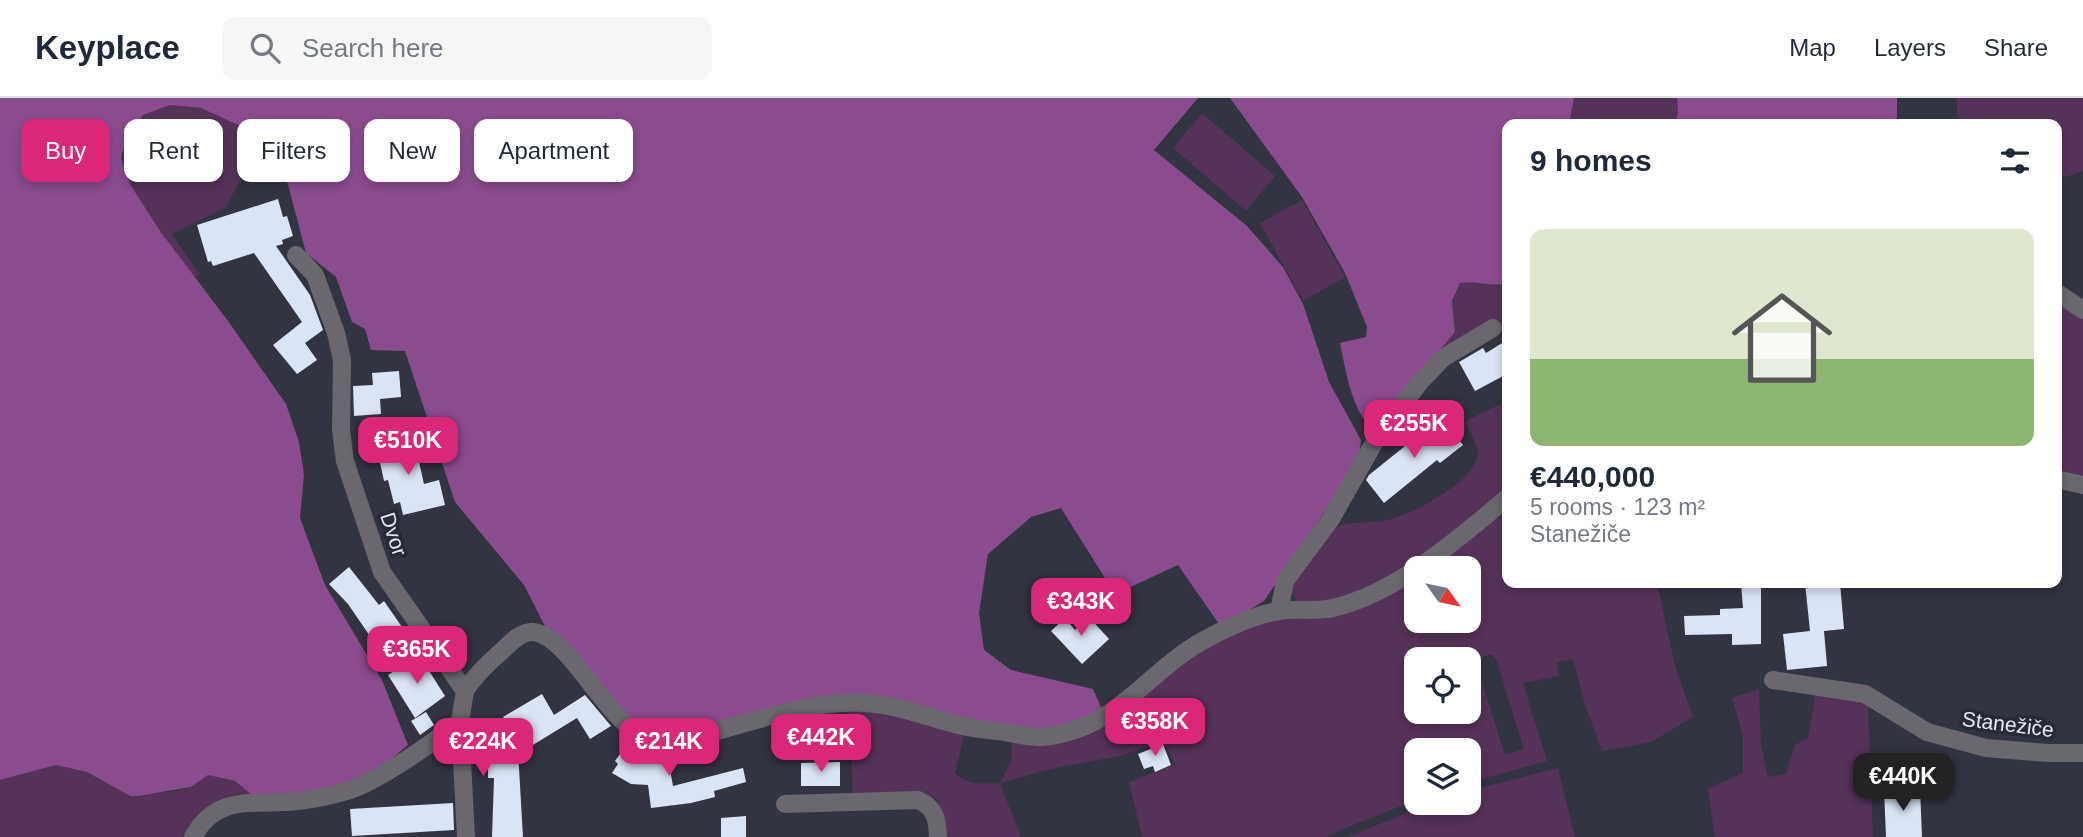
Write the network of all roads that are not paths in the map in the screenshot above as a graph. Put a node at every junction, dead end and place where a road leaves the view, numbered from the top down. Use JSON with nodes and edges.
{"nodes":[{"id":1,"x":296,"y":255,"type":"dead end"},
{"id":2,"x":2062,"y":296,"type":"edge"},
{"id":3,"x":2083,"y":310,"type":"edge"},
{"id":4,"x":1493,"y":328,"type":"dead end"},
{"id":5,"x":2062,"y":480,"type":"edge"},
{"id":6,"x":2083,"y":485,"type":"edge"},
{"id":7,"x":1502,"y":502,"type":"edge"},
{"id":8,"x":1279,"y":611,"type":"junction"},
{"id":9,"x":1773,"y":680,"type":"dead end"},
{"id":10,"x":465,"y":691,"type":"junction"},
{"id":11,"x":460,"y":722,"type":"junction"},
{"id":12,"x":2083,"y":753,"type":"edge"},
{"id":13,"x":785,"y":804,"type":"dead end"},
{"id":14,"x":193,"y":837,"type":"edge"},
{"id":15,"x":466,"y":837,"type":"edge"},
{"id":16,"x":938,"y":837,"type":"edge"}],
"edges":[{"from":1,"to":10,"type":"street","name":"Dvor"},
{"from":2,"to":3,"type":"street"},
{"from":4,"to":8,"type":"street"},
{"from":5,"to":6,"type":"street"},
{"from":7,"to":8,"type":"street"},
{"from":8,"to":10,"type":"street"},
{"from":9,"to":12,"type":"street","name":"Stanežiče"},
{"from":10,"to":11,"type":"street"},
{"from":11,"to":14,"type":"street"},
{"from":11,"to":15,"type":"street"},
{"from":13,"to":16,"type":"street"}]}
